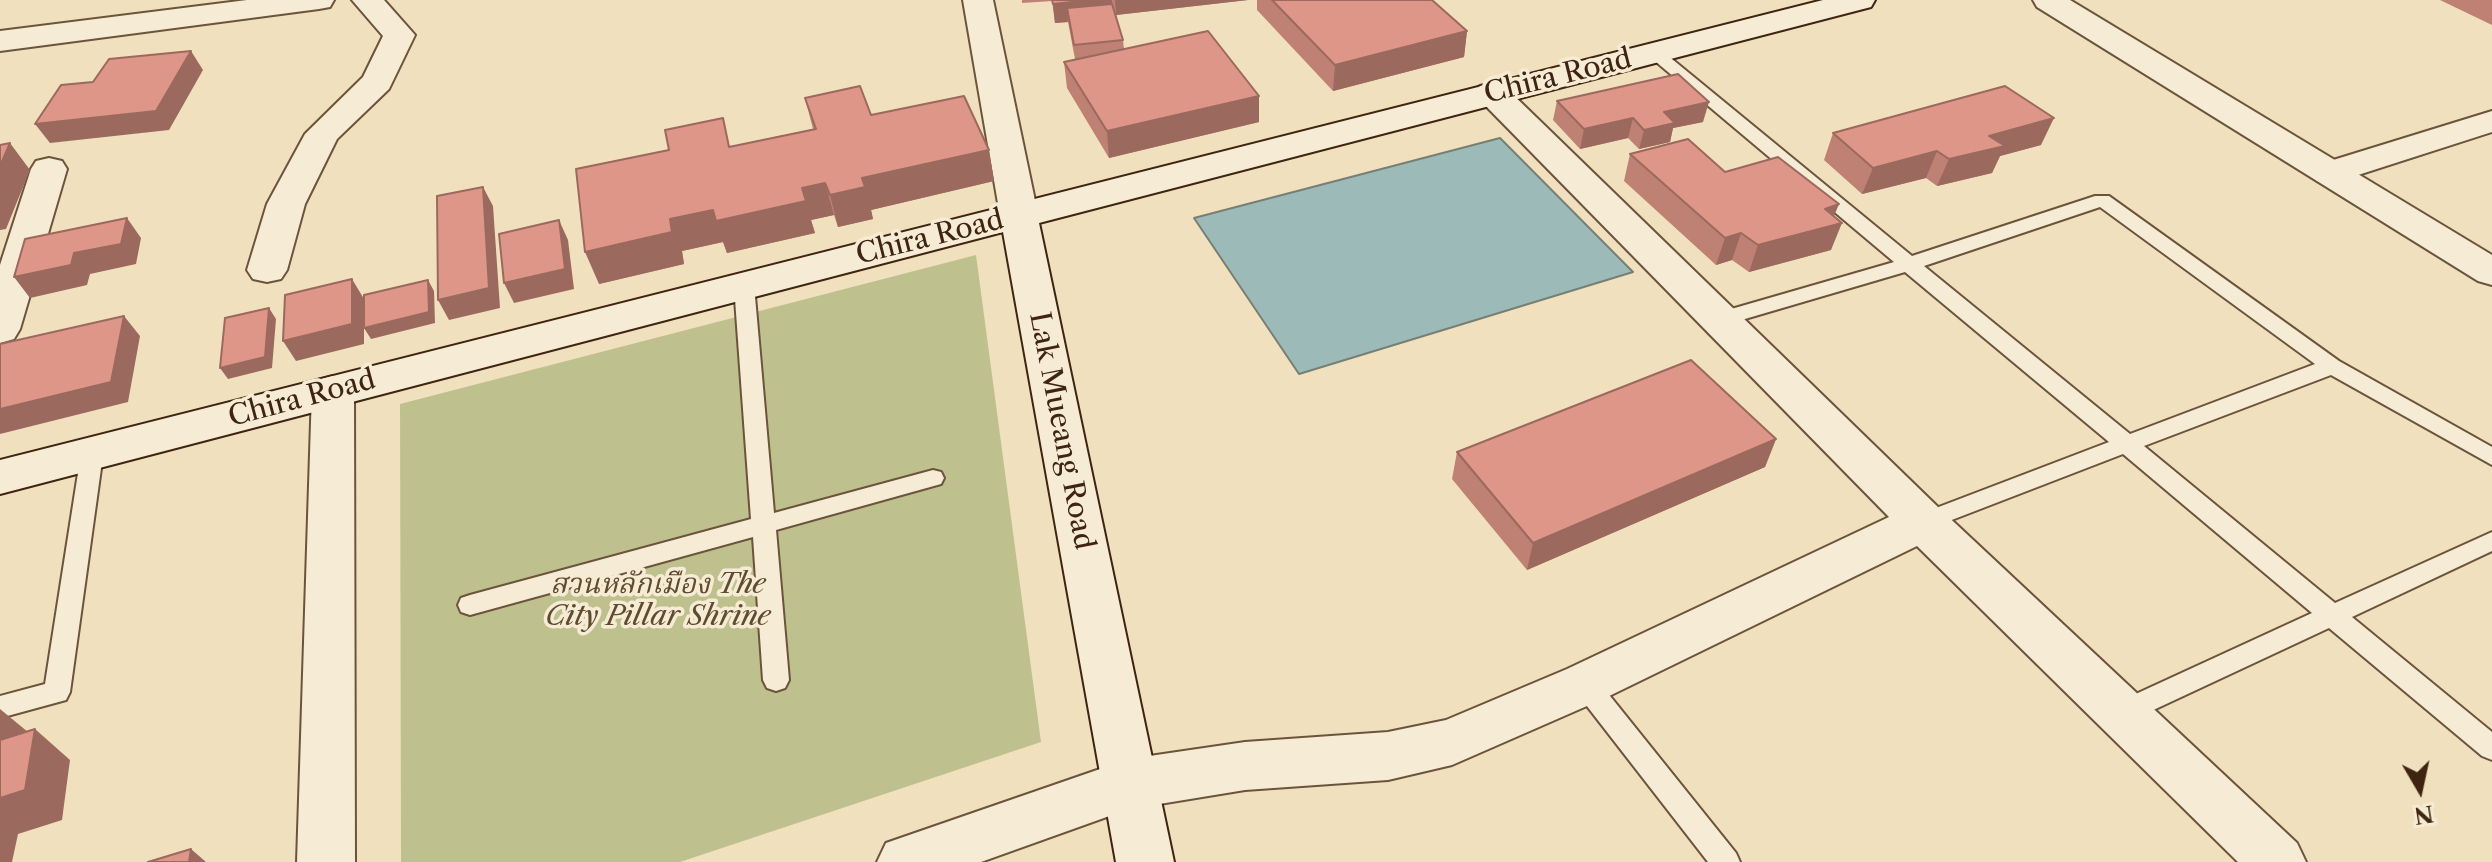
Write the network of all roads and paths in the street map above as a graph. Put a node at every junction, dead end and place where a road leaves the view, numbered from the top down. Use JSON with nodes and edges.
{"nodes":[{"id":1,"x":316,"y":0,"type":"edge"},
{"id":2,"x":367,"y":0,"type":"edge"},
{"id":3,"x":978,"y":0,"type":"edge"},
{"id":4,"x":1860,"y":0,"type":"edge"},
{"id":5,"x":2048,"y":0,"type":"edge"},
{"id":6,"x":0,"y":41,"type":"edge"},
{"id":7,"x":1655,"y":53,"type":"junction"},
{"id":8,"x":1492,"y":93,"type":"junction"},
{"id":9,"x":2492,"y":121,"type":"edge"},
{"id":10,"x":49,"y":169,"type":"dead end"},
{"id":11,"x":2330,"y":173,"type":"junction"},
{"id":12,"x":1019,"y":215,"type":"junction"},
{"id":13,"x":1909,"y":264,"type":"junction"},
{"id":14,"x":267,"y":270,"type":"dead end"},
{"id":15,"x":2492,"y":272,"type":"edge"},
{"id":16,"x":744,"y":285,"type":"junction"},
{"id":17,"x":1721,"y":319,"type":"junction"},
{"id":18,"x":0,"y":329,"type":"edge"},
{"id":19,"x":2332,"y":366,"type":"junction"},
{"id":20,"x":333,"y":391,"type":"junction"},
{"id":21,"x":2126,"y":444,"type":"junction"},
{"id":22,"x":92,"y":454,"type":"junction"},
{"id":23,"x":2492,"y":457,"type":"edge"},
{"id":24,"x":0,"y":477,"type":"edge"},
{"id":25,"x":933,"y":478,"type":"dead end"},
{"id":26,"x":763,"y":522,"type":"junction"},
{"id":27,"x":1923,"y":522,"type":"junction"},
{"id":28,"x":2492,"y":541,"type":"edge"},
{"id":29,"x":470,"y":605,"type":"dead end"},
{"id":30,"x":2333,"y":616,"type":"junction"},
{"id":31,"x":776,"y":680,"type":"dead end"},
{"id":32,"x":1585,"y":684,"type":"junction"},
{"id":33,"x":0,"y":707,"type":"edge"},
{"id":34,"x":2123,"y":712,"type":"junction"},
{"id":35,"x":2492,"y":748,"type":"edge"},
{"id":36,"x":1129,"y":784,"type":"junction"},
{"id":37,"x":326,"y":862,"type":"edge"},
{"id":38,"x":906,"y":862,"type":"edge"},
{"id":39,"x":1145,"y":862,"type":"edge"},
{"id":40,"x":1726,"y":862,"type":"edge"},
{"id":41,"x":2277,"y":862,"type":"edge"}],
"edges":[{"from":1,"to":6,"type":"street"},
{"from":2,"to":14,"type":"street"},
{"from":3,"to":12,"type":"street","name":"Lak Mueang Road"},
{"from":4,"to":7,"type":"street","name":"Chira Road"},
{"from":5,"to":11,"type":"street"},
{"from":7,"to":8,"type":"street","name":"Chira Road"},
{"from":7,"to":13,"type":"lane"},
{"from":8,"to":12,"type":"street","name":"Chira Road"},
{"from":8,"to":17,"type":"street"},
{"from":9,"to":11,"type":"street"},
{"from":10,"to":18,"type":"street"},
{"from":11,"to":15,"type":"street"},
{"from":12,"to":16,"type":"street","name":"Chira Road"},
{"from":12,"to":36,"type":"street","name":"Lak Mueang Road"},
{"from":13,"to":17,"type":"lane"},
{"from":13,"to":19,"type":"lane"},
{"from":13,"to":21,"type":"lane"},
{"from":16,"to":20,"type":"street","name":"Chira Road"},
{"from":16,"to":26,"type":"lane"},
{"from":17,"to":27,"type":"street"},
{"from":19,"to":21,"type":"lane"},
{"from":19,"to":23,"type":"lane"},
{"from":20,"to":22,"type":"street","name":"Chira Road"},
{"from":20,"to":37,"type":"street"},
{"from":21,"to":27,"type":"lane"},
{"from":21,"to":30,"type":"lane"},
{"from":22,"to":24,"type":"street","name":"Chira Road"},
{"from":22,"to":33,"type":"lane"},
{"from":25,"to":26,"type":"lane"},
{"from":26,"to":29,"type":"lane"},
{"from":26,"to":31,"type":"lane"},
{"from":27,"to":32,"type":"street"},
{"from":27,"to":34,"type":"street"},
{"from":28,"to":30,"type":"lane"},
{"from":30,"to":34,"type":"lane"},
{"from":30,"to":35,"type":"lane"},
{"from":32,"to":36,"type":"street"},
{"from":32,"to":40,"type":"lane"},
{"from":34,"to":41,"type":"street"},
{"from":36,"to":38,"type":"street"},
{"from":36,"to":39,"type":"street","name":"Lak Mueang Road"}]}
